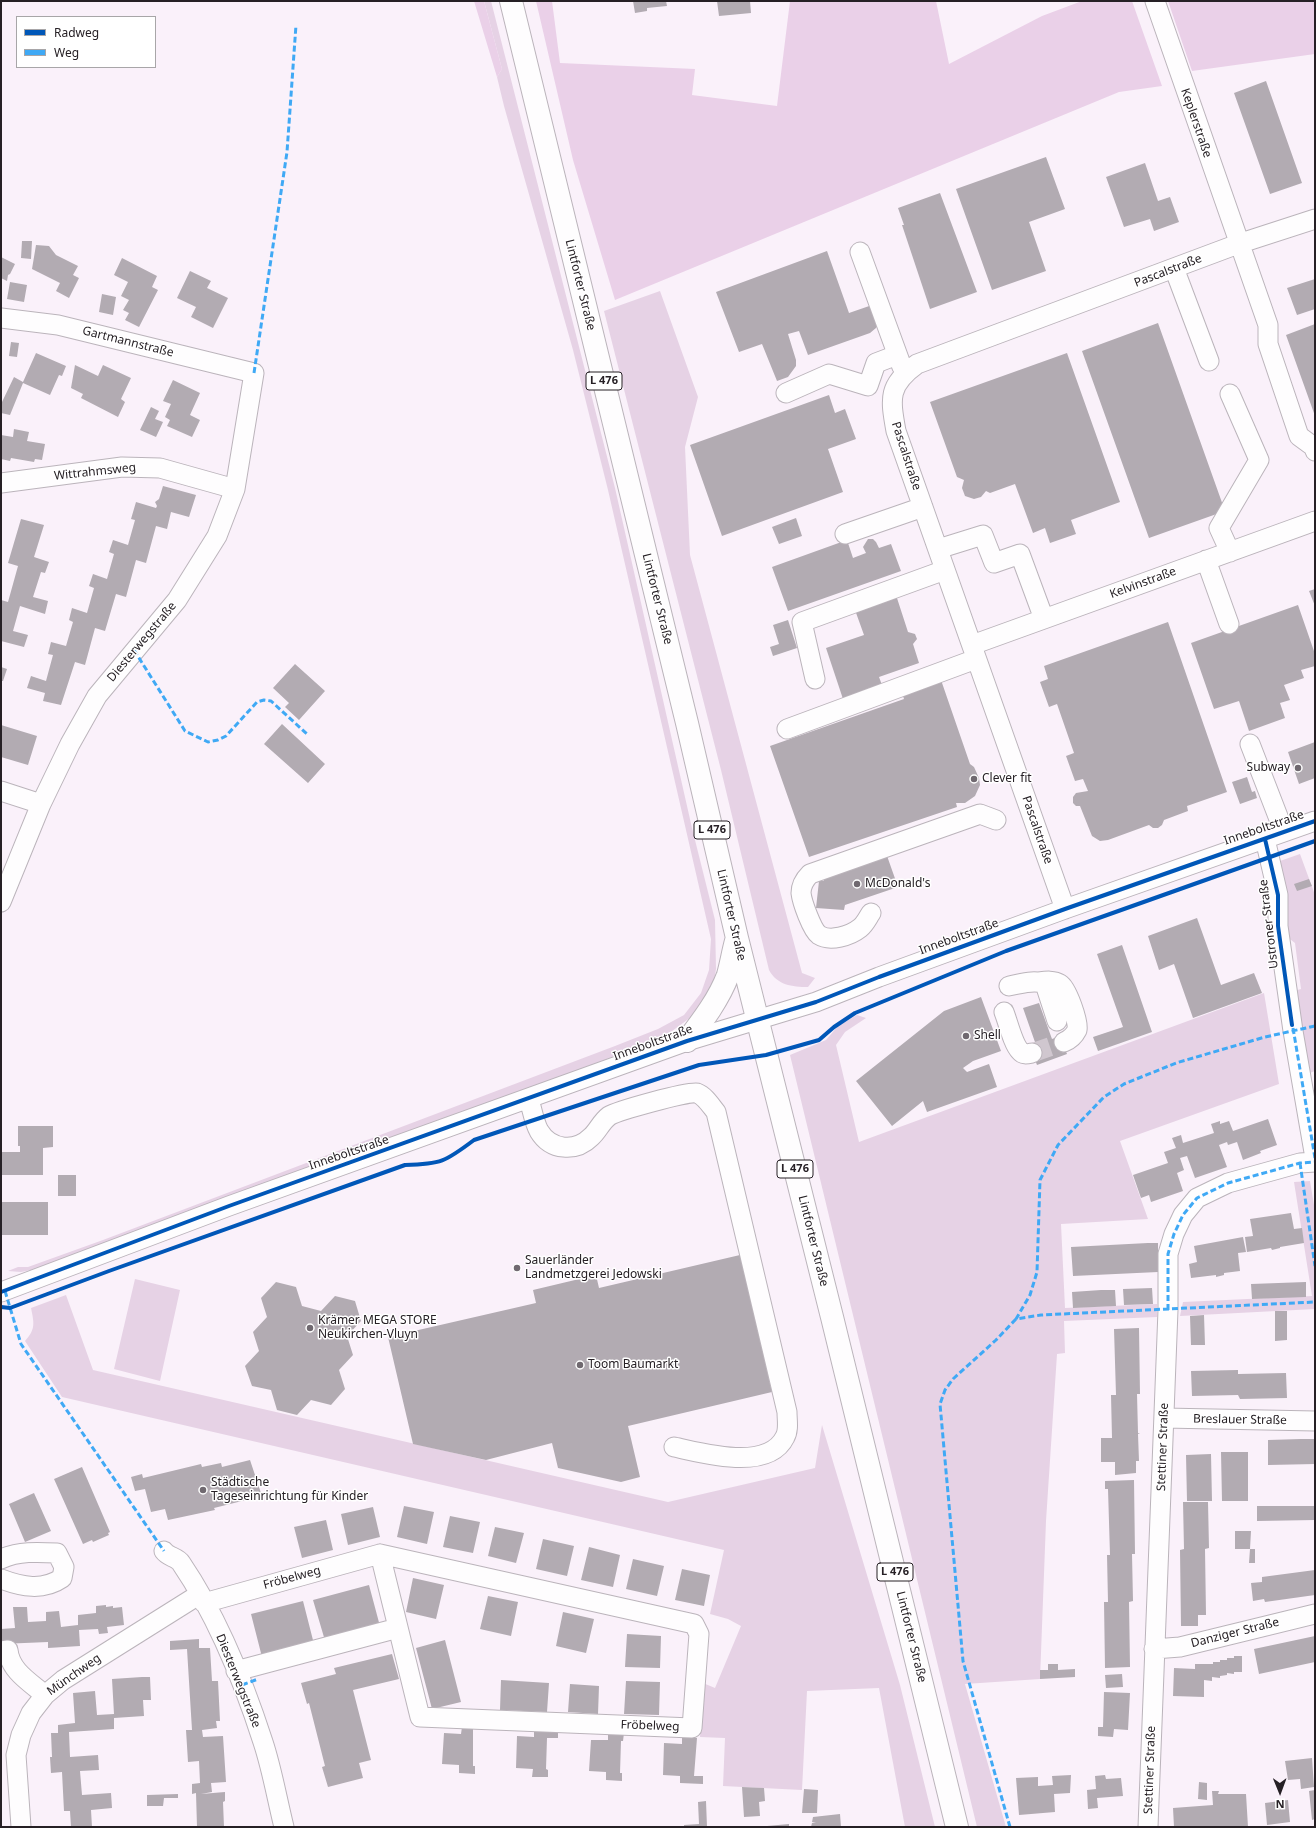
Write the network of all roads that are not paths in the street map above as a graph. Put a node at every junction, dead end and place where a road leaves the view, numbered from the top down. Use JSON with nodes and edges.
{"nodes":[{"id":1,"x":511,"y":1,"type":"edge"},
{"id":2,"x":1155,"y":1,"type":"edge"},
{"id":3,"x":1315,"y":219,"type":"edge"},
{"id":4,"x":1238,"y":244,"type":"junction"},
{"id":5,"x":860,"y":252,"type":"dead end"},
{"id":6,"x":1174,"y":268,"type":"junction"},
{"id":7,"x":1,"y":318,"type":"edge"},
{"id":8,"x":897,"y":355,"type":"junction"},
{"id":9,"x":1209,"y":362,"type":"dead end"},
{"id":10,"x":254,"y":373,"type":"joint"},
{"id":11,"x":904,"y":374,"type":"junction"},
{"id":12,"x":786,"y":393,"type":"dead end"},
{"id":13,"x":1230,"y":394,"type":"dead end"},
{"id":14,"x":1315,"y":451,"type":"edge"},
{"id":15,"x":1,"y":483,"type":"edge"},
{"id":16,"x":235,"y":489,"type":"junction"},
{"id":17,"x":923,"y":507,"type":"junction"},
{"id":18,"x":1315,"y":521,"type":"edge"},
{"id":19,"x":845,"y":534,"type":"dead end"},
{"id":20,"x":938,"y":549,"type":"junction"},
{"id":21,"x":1230,"y":552,"type":"junction"},
{"id":22,"x":1206,"y":560,"type":"junction"},
{"id":23,"x":945,"y":570,"type":"junction"},
{"id":24,"x":1044,"y":619,"type":"junction"},
{"id":25,"x":1229,"y":624,"type":"dead end"},
{"id":26,"x":974,"y":652,"type":"junction"},
{"id":27,"x":815,"y":679,"type":"dead end"},
{"id":28,"x":787,"y":729,"type":"dead end"},
{"id":29,"x":1250,"y":744,"type":"dead end"},
{"id":30,"x":1,"y":791,"type":"edge"},
{"id":31,"x":41,"y":804,"type":"junction"},
{"id":32,"x":996,"y":820,"type":"dead end"},
{"id":33,"x":1315,"y":821,"type":"edge"},
{"id":34,"x":1284,"y":832,"type":"junction"},
{"id":35,"x":1265,"y":839,"type":"junction"},
{"id":36,"x":1,"y":902,"type":"edge"},
{"id":37,"x":1065,"y":909,"type":"junction"},
{"id":38,"x":871,"y":913,"type":"dead end"},
{"id":39,"x":736,"y":938,"type":"junction"},
{"id":40,"x":1039,"y":982,"type":"junction"},
{"id":41,"x":1009,"y":986,"type":"dead end"},
{"id":42,"x":1004,"y":1012,"type":"dead end"},
{"id":43,"x":758,"y":1020,"type":"junction"},
{"id":44,"x":1057,"y":1021,"type":"dead end"},
{"id":45,"x":688,"y":1041,"type":"junction"},
{"id":46,"x":1064,"y":1042,"type":"tunnel mouth"},
{"id":47,"x":1032,"y":1053,"type":"dead end"},
{"id":48,"x":529,"y":1099,"type":"junction"},
{"id":49,"x":1315,"y":1158,"type":"edge"},
{"id":50,"x":1315,"y":1162,"type":"edge"},
{"id":51,"x":1,"y":1292,"type":"edge"},
{"id":52,"x":1164,"y":1418,"type":"junction"},
{"id":53,"x":1315,"y":1421,"type":"edge"},
{"id":54,"x":674,"y":1447,"type":"dead end"},
{"id":55,"x":164,"y":1551,"type":"dead end"},
{"id":56,"x":380,"y":1554,"type":"junction"},
{"id":57,"x":1,"y":1559,"type":"edge"},
{"id":58,"x":1,"y":1579,"type":"edge"},
{"id":59,"x":202,"y":1598,"type":"junction"},
{"id":60,"x":1315,"y":1614,"type":"edge"},
{"id":61,"x":398,"y":1628,"type":"junction"},
{"id":62,"x":1154,"y":1649,"type":"junction"},
{"id":63,"x":1,"y":1651,"type":"edge"},
{"id":64,"x":236,"y":1671,"type":"junction"},
{"id":65,"x":45,"y":1695,"type":"junction"},
{"id":66,"x":21,"y":1827,"type":"edge"},
{"id":67,"x":284,"y":1827,"type":"edge"},
{"id":68,"x":957,"y":1827,"type":"edge"},
{"id":69,"x":1148,"y":1827,"type":"edge"}],
"edges":[{"from":1,"to":39,"type":"main road","name":"Lintforter Straße","number":"L 476"},
{"from":2,"to":4,"type":"street","name":"Keplerstraße"},
{"from":3,"to":4,"type":"street","name":"Pascalstraße"},
{"from":4,"to":6,"type":"street","name":"Pascalstraße"},
{"from":4,"to":14,"type":"street","name":"Keplerstraße"},
{"from":5,"to":8,"type":"street"},
{"from":6,"to":9,"type":"street"},
{"from":6,"to":11,"type":"street","name":"Pascalstraße"},
{"from":7,"to":10,"type":"street","name":"Gartmannstraße"},
{"from":8,"to":11,"type":"street"},
{"from":8,"to":12,"type":"street"},
{"from":10,"to":16,"type":"street","name":"Diesterwegstraße"},
{"from":11,"to":17,"type":"street","name":"Pascalstraße"},
{"from":13,"to":21,"type":"street"},
{"from":15,"to":16,"type":"street","name":"Wittrahmsweg"},
{"from":16,"to":31,"type":"street","name":"Diesterwegstraße"},
{"from":17,"to":19,"type":"street"},
{"from":17,"to":20,"type":"street","name":"Pascalstraße"},
{"from":18,"to":21,"type":"street","name":"Kelvinstraße"},
{"from":20,"to":23,"type":"street","name":"Pascalstraße"},
{"from":20,"to":24,"type":"street"},
{"from":21,"to":22,"type":"street","name":"Kelvinstraße"},
{"from":22,"to":24,"type":"street","name":"Kelvinstraße"},
{"from":22,"to":25,"type":"street"},
{"from":23,"to":26,"type":"street","name":"Pascalstraße"},
{"from":23,"to":27,"type":"street"},
{"from":24,"to":26,"type":"street","name":"Kelvinstraße"},
{"from":26,"to":28,"type":"street","name":"Kelvinstraße"},
{"from":26,"to":37,"type":"street","name":"Pascalstraße"},
{"from":29,"to":34,"type":"street"},
{"from":30,"to":31,"type":"street"},
{"from":31,"to":36,"type":"street","name":"Diesterwegstraße"},
{"from":32,"to":38,"type":"street"},
{"from":33,"to":34,"type":"street","name":"Inneboltstraße"},
{"from":34,"to":35,"type":"street","name":"Inneboltstraße"},
{"from":35,"to":37,"type":"street","name":"Inneboltstraße"},
{"from":35,"to":49,"type":"street","name":"Ustroner Straße"},
{"from":37,"to":43,"type":"street","name":"Inneboltstraße"},
{"from":39,"to":43,"type":"main road","name":"Lintforter Straße","number":"L 476"},
{"from":39,"to":45,"type":"main road"},
{"from":40,"to":41,"type":"street"},
{"from":40,"to":44,"type":"street"},
{"from":40,"to":46,"type":"street"},
{"from":42,"to":47,"type":"street"},
{"from":43,"to":45,"type":"street","name":"Inneboltstraße"},
{"from":43,"to":68,"type":"main road","name":"Lintforter Straße","number":"L 476"},
{"from":45,"to":48,"type":"street","name":"Inneboltstraße"},
{"from":48,"to":51,"type":"street","name":"Inneboltstraße"},
{"from":48,"to":54,"type":"street"},
{"from":50,"to":52,"type":"street","name":"Stettiner Straße"},
{"from":52,"to":53,"type":"street","name":"Breslauer Straße"},
{"from":52,"to":62,"type":"street","name":"Stettiner Straße"},
{"from":55,"to":59,"type":"street","name":"Diesterwegstraße"},
{"from":56,"to":59,"type":"street","name":"Fröbelweg"},
{"from":56,"to":61,"type":"street","name":"Fröbelweg"},
{"from":56,"to":61,"type":"street","name":"Fröbelweg"},
{"from":57,"to":58,"type":"street"},
{"from":59,"to":64,"type":"street","name":"Diesterwegstraße"},
{"from":59,"to":65,"type":"street","name":"Münchweg"},
{"from":60,"to":62,"type":"street","name":"Danziger Straße"},
{"from":61,"to":64,"type":"street"},
{"from":62,"to":69,"type":"street","name":"Stettiner Straße"},
{"from":63,"to":65,"type":"street"},
{"from":64,"to":67,"type":"street","name":"Diesterwegstraße"},
{"from":65,"to":66,"type":"street","name":"Münchweg"}]}
